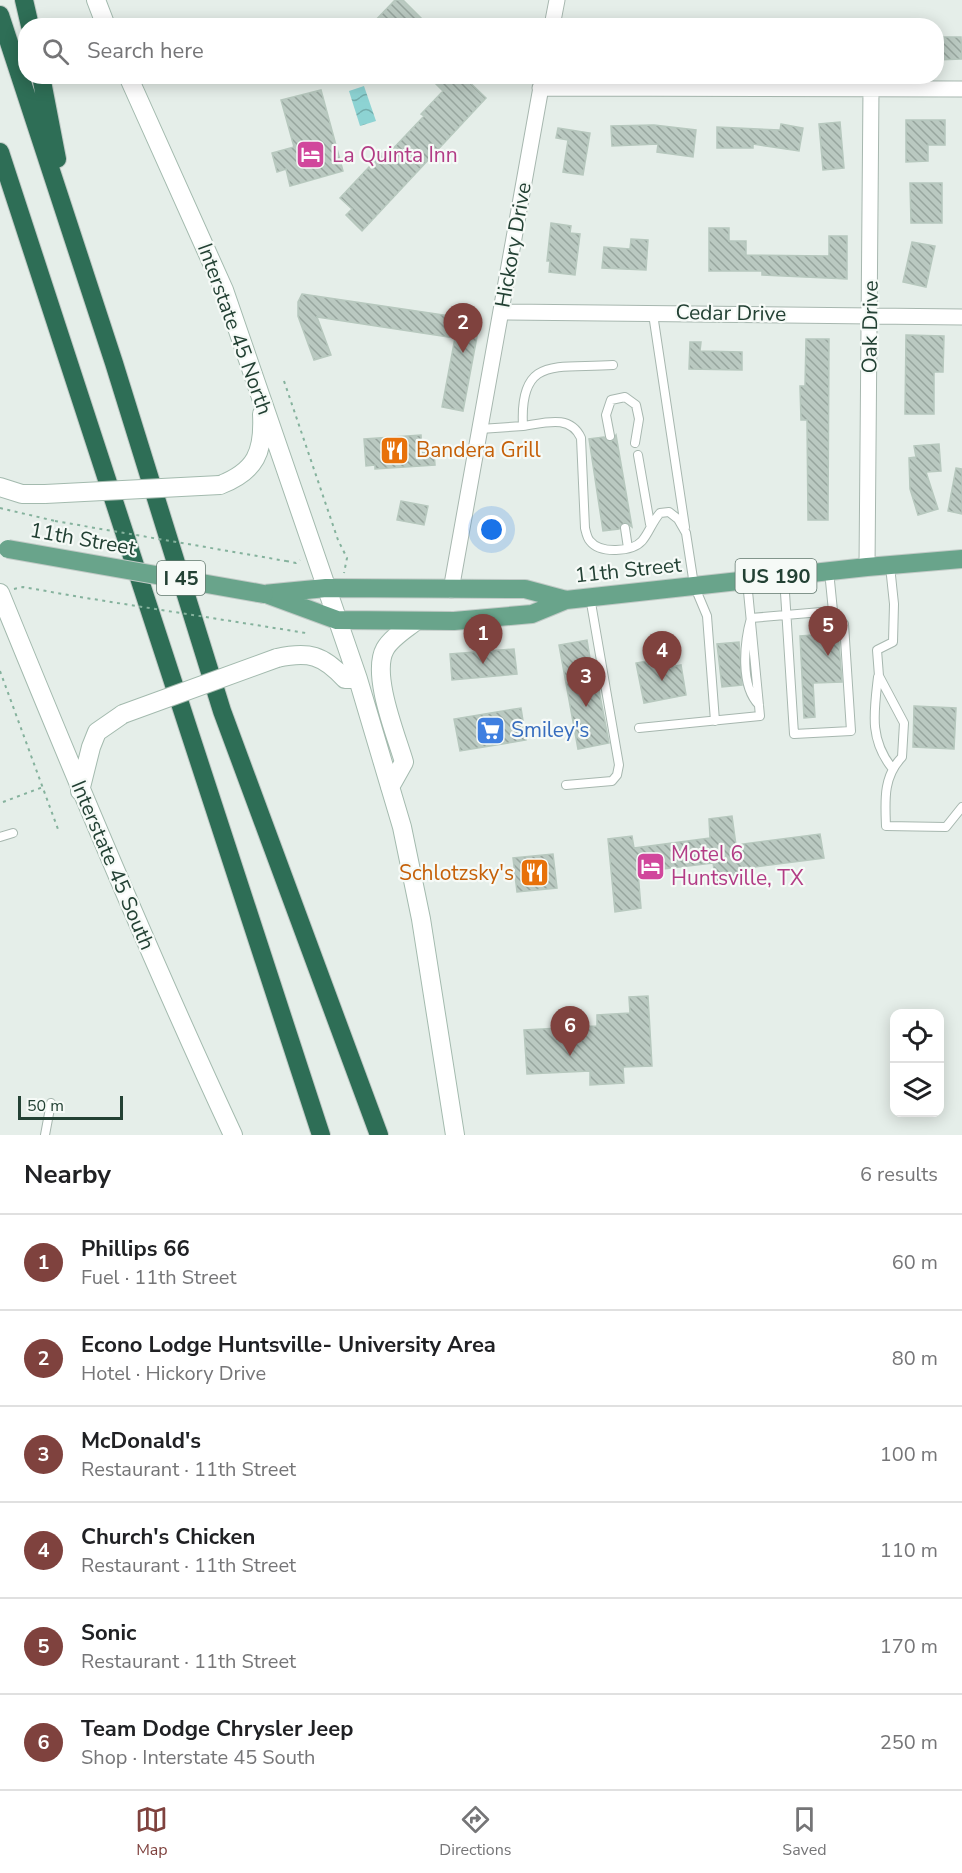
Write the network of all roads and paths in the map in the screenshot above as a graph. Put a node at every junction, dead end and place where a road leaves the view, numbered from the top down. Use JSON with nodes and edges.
{"nodes":[{"id":1,"x":24,"y":0,"type":"edge"},
{"id":2,"x":96,"y":0,"type":"edge"},
{"id":3,"x":557,"y":0,"type":"edge"},
{"id":4,"x":0,"y":15,"type":"edge"},
{"id":5,"x":28,"y":18,"type":"edge"},
{"id":6,"x":103,"y":18,"type":"edge"},
{"id":7,"x":554,"y":18,"type":"edge"},
{"id":8,"x":18,"y":70,"type":"edge"},
{"id":9,"x":23,"y":84,"type":"edge"},
{"id":10,"x":43,"y":84,"type":"edge"},
{"id":11,"x":132,"y":84,"type":"edge"},
{"id":12,"x":542,"y":84,"type":"edge"},
{"id":13,"x":652,"y":84,"type":"edge"},
{"id":14,"x":871,"y":88,"type":"junction"},
{"id":15,"x":962,"y":89,"type":"edge"},
{"id":16,"x":0,"y":152,"type":"edge"},
{"id":17,"x":501,"y":312,"type":"junction"},
{"id":18,"x":653,"y":312,"type":"junction"},
{"id":19,"x":870,"y":316,"type":"junction"},
{"id":20,"x":962,"y":317,"type":"edge"},
{"id":21,"x":114,"y":363,"type":"junction"},
{"id":22,"x":613,"y":365,"type":"dead end"},
{"id":23,"x":284,"y":381,"type":"dead end"},
{"id":24,"x":261,"y":399,"type":"junction"},
{"id":25,"x":523,"y":426,"type":"junction"},
{"id":26,"x":480,"y":429,"type":"junction"},
{"id":27,"x":610,"y":436,"type":"dead end"},
{"id":28,"x":635,"y":443,"type":"dead end"},
{"id":29,"x":638,"y":455,"type":"dead end"},
{"id":30,"x":0,"y":487,"type":"edge"},
{"id":31,"x":0,"y":508,"type":"edge"},
{"id":32,"x":650,"y":524,"type":"junction"},
{"id":33,"x":625,"y":528,"type":"dead end"},
{"id":34,"x":686,"y":533,"type":"junction"},
{"id":35,"x":3,"y":548,"type":"edge"},
{"id":36,"x":628,"y":549,"type":"junction"},
{"id":37,"x":962,"y":559,"type":"edge"},
{"id":38,"x":286,"y":561,"type":"dead end"},
{"id":39,"x":890,"y":565,"type":"junction"},
{"id":40,"x":867,"y":567,"type":"junction"},
{"id":41,"x":829,"y":571,"type":"junction"},
{"id":42,"x":784,"y":575,"type":"junction"},
{"id":43,"x":747,"y":579,"type":"junction"},
{"id":44,"x":694,"y":585,"type":"junction"},
{"id":45,"x":326,"y":588,"type":"junction"},
{"id":46,"x":351,"y":589,"type":"junction"},
{"id":47,"x":451,"y":590,"type":"junction"},
{"id":48,"x":0,"y":593,"type":"edge"},
{"id":49,"x":264,"y":594,"type":"junction"},
{"id":50,"x":590,"y":597,"type":"junction"},
{"id":51,"x":566,"y":600,"type":"junction"},
{"id":52,"x":833,"y":610,"type":"junction"},
{"id":53,"x":787,"y":614,"type":"junction"},
{"id":54,"x":492,"y":618,"type":"junction"},
{"id":55,"x":751,"y":618,"type":"junction"},
{"id":56,"x":337,"y":620,"type":"junction"},
{"id":57,"x":416,"y":621,"type":"junction"},
{"id":58,"x":306,"y":633,"type":"dead end"},
{"id":59,"x":0,"y":671,"type":"edge"},
{"id":60,"x":879,"y":676,"type":"junction"},
{"id":61,"x":358,"y":679,"type":"junction"},
{"id":62,"x":715,"y":721,"type":"junction"},
{"id":63,"x":639,"y":728,"type":"dead end"},
{"id":64,"x":892,"y":768,"type":"junction"},
{"id":65,"x":566,"y":785,"type":"dead end"},
{"id":66,"x":43,"y":787,"type":"junction"},
{"id":67,"x":390,"y":787,"type":"junction"},
{"id":68,"x":80,"y":791,"type":"junction"},
{"id":69,"x":3,"y":802,"type":"dead end"},
{"id":70,"x":962,"y":807,"type":"edge"},
{"id":71,"x":59,"y":832,"type":"dead end"},
{"id":72,"x":14,"y":833,"type":"dead end"},
{"id":73,"x":0,"y":837,"type":"edge"},
{"id":74,"x":51,"y":1103,"type":"dead end"},
{"id":75,"x":378,"y":1131,"type":"edge"},
{"id":76,"x":45,"y":1135,"type":"edge"},
{"id":77,"x":233,"y":1135,"type":"edge"},
{"id":78,"x":321,"y":1135,"type":"edge"},
{"id":79,"x":455,"y":1135,"type":"edge"}],
"edges":[{"from":1,"to":5,"type":"highway"},
{"from":2,"to":6,"type":"main road"},
{"from":3,"to":7,"type":"street"},
{"from":4,"to":8,"type":"highway","number":"I 45"},
{"from":9,"to":21,"type":"highway","number":"I 45"},
{"from":10,"to":21,"type":"highway"},
{"from":11,"to":24,"type":"main road","name":"Interstate 45 North"},
{"from":12,"to":17,"type":"street","name":"Hickory Drive"},
{"from":13,"to":14,"type":"street"},
{"from":14,"to":15,"type":"street"},
{"from":14,"to":19,"type":"street","name":"Oak Drive"},
{"from":16,"to":78,"type":"highway","number":"I 45"},
{"from":17,"to":18,"type":"street","name":"Cedar Drive"},
{"from":17,"to":26,"type":"street","name":"Hickory Drive"},
{"from":18,"to":19,"type":"street","name":"Cedar Drive"},
{"from":18,"to":34,"type":"lane"},
{"from":19,"to":20,"type":"street","name":"Cedar Drive"},
{"from":19,"to":40,"type":"street","name":"Oak Drive"},
{"from":21,"to":75,"type":"highway","number":"I 45"},
{"from":22,"to":25,"type":"lane"},
{"from":23,"to":46,"type":"path"},
{"from":24,"to":30,"type":"main road","bridge":true},
{"from":24,"to":45,"type":"main road","name":"Interstate 45 North"},
{"from":25,"to":26,"type":"lane"},
{"from":25,"to":36,"type":"lane"},
{"from":26,"to":47,"type":"street","name":"Hickory Drive"},
{"from":27,"to":28,"type":"lane"},
{"from":29,"to":32,"type":"lane"},
{"from":31,"to":38,"type":"path","bridge":true},
{"from":32,"to":34,"type":"lane"},
{"from":32,"to":36,"type":"lane"},
{"from":33,"to":36,"type":"lane"},
{"from":34,"to":44,"type":"lane"},
{"from":35,"to":49,"type":"main road","name":"11th Street","number":"US 190","bridge":true},
{"from":37,"to":39,"type":"main road","name":"11th Street","number":"US 190"},
{"from":39,"to":40,"type":"main road","name":"11th Street","number":"US 190"},
{"from":39,"to":60,"type":"lane"},
{"from":40,"to":41,"type":"main road","name":"11th Street","number":"US 190"},
{"from":41,"to":42,"type":"main road","name":"11th Street","number":"US 190"},
{"from":41,"to":52,"type":"lane"},
{"from":42,"to":43,"type":"main road","name":"11th Street","number":"US 190"},
{"from":42,"to":53,"type":"lane"},
{"from":43,"to":44,"type":"main road","name":"11th Street","number":"US 190"},
{"from":43,"to":55,"type":"lane"},
{"from":44,"to":50,"type":"main road","name":"11th Street","number":"US 190"},
{"from":44,"to":62,"type":"lane"},
{"from":45,"to":46,"type":"main road","name":"11th Street","number":"US 190"},
{"from":45,"to":49,"type":"main road","name":"11th Street"},
{"from":45,"to":56,"type":"main road"},
{"from":46,"to":47,"type":"main road","name":"11th Street","number":"US 190"},
{"from":47,"to":51,"type":"main road","name":"11th Street","number":"US 190"},
{"from":48,"to":58,"type":"path","bridge":true},
{"from":48,"to":68,"type":"main road","name":"Interstate 45 South"},
{"from":49,"to":56,"type":"main road","name":"11th Street","number":"US 190"},
{"from":50,"to":51,"type":"main road","name":"11th Street","number":"US 190"},
{"from":50,"to":65,"type":"lane"},
{"from":51,"to":54,"type":"main road","name":"11th Street","number":"US 190"},
{"from":51,"to":54,"type":"main road"},
{"from":52,"to":53,"type":"lane"},
{"from":52,"to":53,"type":"lane"},
{"from":53,"to":55,"type":"lane"},
{"from":54,"to":57,"type":"main road","name":"11th Street","number":"US 190"},
{"from":55,"to":62,"type":"lane"},
{"from":56,"to":57,"type":"main road","name":"11th Street","number":"US 190"},
{"from":56,"to":61,"type":"main road"},
{"from":57,"to":67,"type":"main road"},
{"from":59,"to":66,"type":"path"},
{"from":60,"to":64,"type":"lane"},
{"from":60,"to":64,"type":"lane"},
{"from":61,"to":67,"type":"main road"},
{"from":61,"to":68,"type":"main road","bridge":true},
{"from":62,"to":63,"type":"lane"},
{"from":64,"to":70,"type":"lane"},
{"from":66,"to":69,"type":"path"},
{"from":66,"to":71,"type":"path"},
{"from":67,"to":79,"type":"main road"},
{"from":68,"to":77,"type":"main road","name":"Interstate 45 South"},
{"from":72,"to":73,"type":"lane"},
{"from":74,"to":76,"type":"lane"}]}
